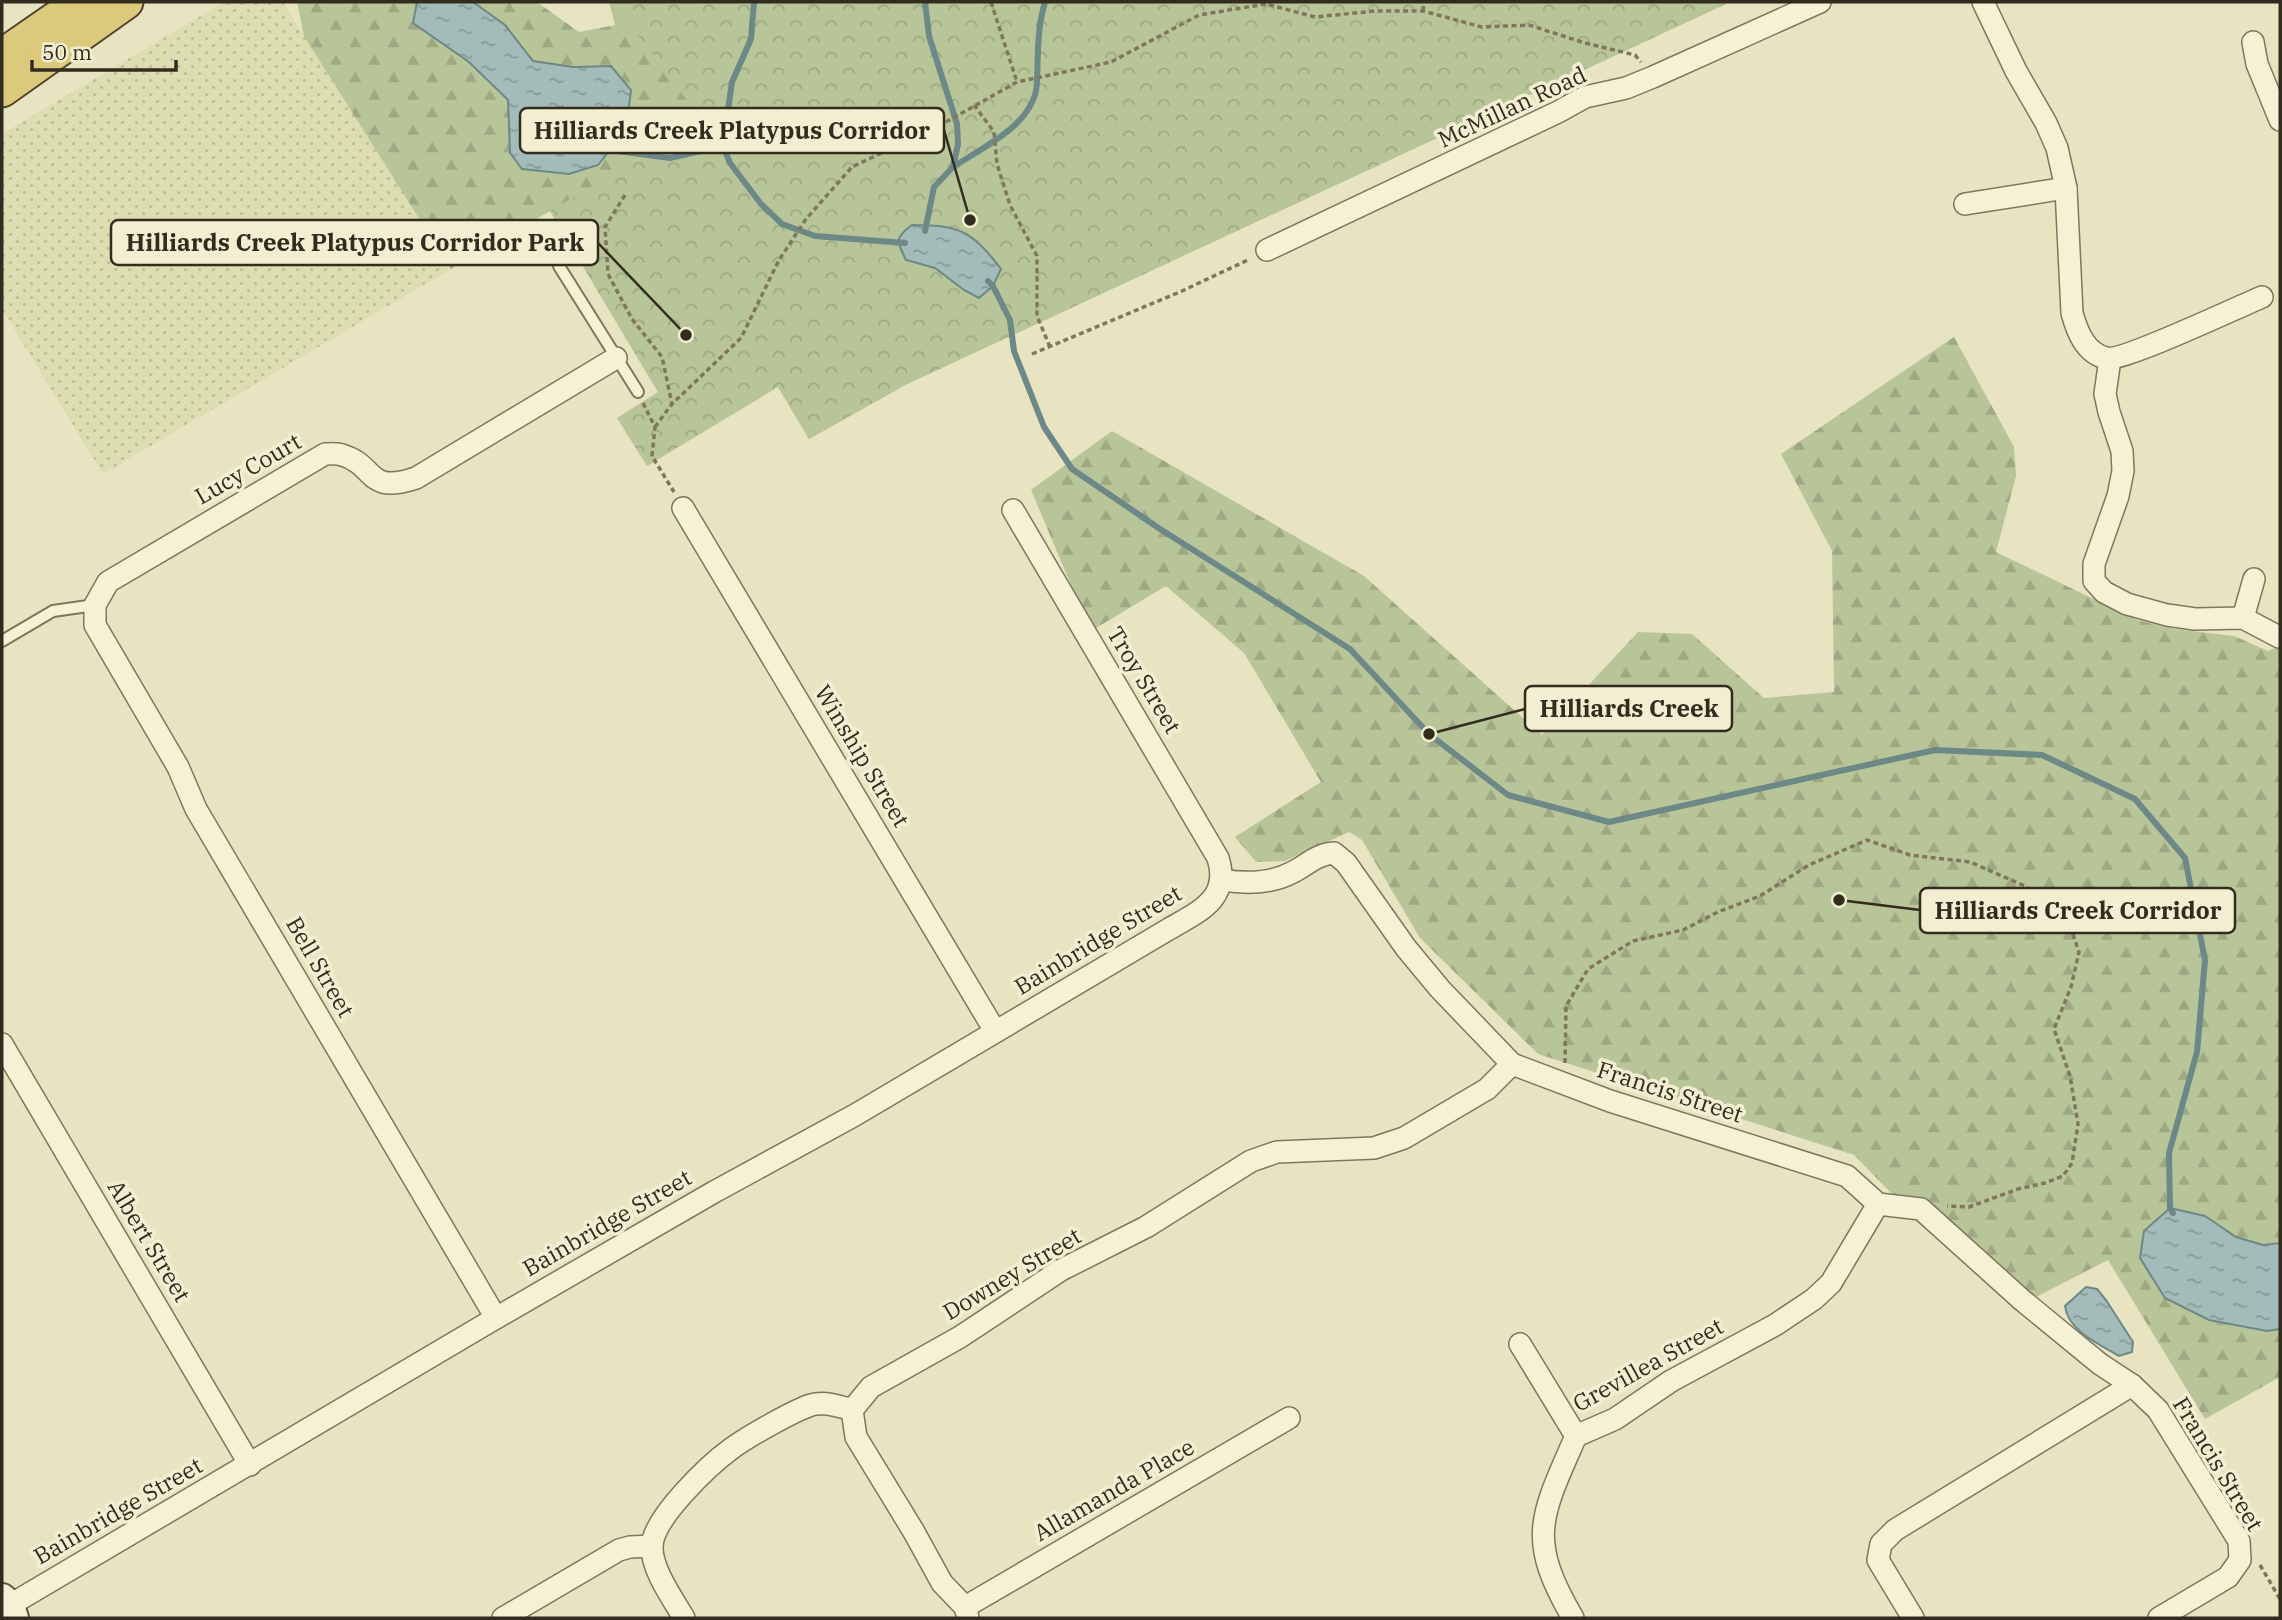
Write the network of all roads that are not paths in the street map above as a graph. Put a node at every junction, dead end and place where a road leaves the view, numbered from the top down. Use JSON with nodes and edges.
{"nodes":[{"id":1,"x":80,"y":2,"type":"edge"},
{"id":2,"x":126,"y":2,"type":"edge"},
{"id":3,"x":1819,"y":2,"type":"edge"},
{"id":4,"x":1983,"y":2,"type":"edge"},
{"id":5,"x":2253,"y":42,"type":"dead end"},
{"id":6,"x":2,"y":56,"type":"edge"},
{"id":7,"x":2,"y":90,"type":"edge"},
{"id":8,"x":2280,"y":120,"type":"edge"},
{"id":9,"x":2066,"y":188,"type":"junction"},
{"id":10,"x":1965,"y":204,"type":"dead end"},
{"id":11,"x":1268,"y":250,"type":"road end"},
{"id":12,"x":559,"y":266,"type":"dead end"},
{"id":13,"x":2262,"y":297,"type":"dead end"},
{"id":14,"x":616,"y":358,"type":"junction"},
{"id":15,"x":2110,"y":359,"type":"junction"},
{"id":16,"x":638,"y":392,"type":"road end"},
{"id":17,"x":683,"y":508,"type":"road end"},
{"id":18,"x":1013,"y":510,"type":"dead end"},
{"id":19,"x":2255,"y":579,"type":"dead end"},
{"id":20,"x":95,"y":605,"type":"junction"},
{"id":21,"x":2243,"y":618,"type":"junction"},
{"id":22,"x":2279,"y":637,"type":"edge"},
{"id":23,"x":2,"y":641,"type":"edge"},
{"id":24,"x":1222,"y":880,"type":"junction"},
{"id":25,"x":995,"y":1031,"type":"junction"},
{"id":26,"x":2,"y":1044,"type":"edge"},
{"id":27,"x":1513,"y":1064,"type":"junction"},
{"id":28,"x":1878,"y":1204,"type":"junction"},
{"id":29,"x":496,"y":1318,"type":"junction"},
{"id":30,"x":1520,"y":1344,"type":"dead end"},
{"id":31,"x":2132,"y":1385,"type":"junction"},
{"id":32,"x":852,"y":1410,"type":"junction"},
{"id":33,"x":1289,"y":1418,"type":"dead end"},
{"id":34,"x":1576,"y":1436,"type":"junction"},
{"id":35,"x":250,"y":1465,"type":"junction"},
{"id":36,"x":652,"y":1546,"type":"junction"},
{"id":37,"x":9,"y":1607,"type":"edge"},
{"id":38,"x":966,"y":1613,"type":"edge"},
{"id":39,"x":503,"y":1618,"type":"edge"},
{"id":40,"x":684,"y":1618,"type":"edge"},
{"id":41,"x":1573,"y":1618,"type":"edge"},
{"id":42,"x":1913,"y":1618,"type":"edge"},
{"id":43,"x":2159,"y":1618,"type":"edge"}],
"edges":[{"from":1,"to":6,"type":"highway"},
{"from":2,"to":7,"type":"highway"},
{"from":3,"to":11,"type":"street","name":"McMillan Road"},
{"from":4,"to":9,"type":"street"},
{"from":5,"to":8,"type":"street"},
{"from":9,"to":10,"type":"street"},
{"from":9,"to":15,"type":"street"},
{"from":12,"to":14,"type":"lane"},
{"from":13,"to":15,"type":"street"},
{"from":14,"to":16,"type":"lane"},
{"from":14,"to":20,"type":"street","name":"Lucy Court"},
{"from":15,"to":21,"type":"street"},
{"from":17,"to":25,"type":"street","name":"Winship Street"},
{"from":18,"to":24,"type":"street","name":"Troy Street"},
{"from":19,"to":21,"type":"street"},
{"from":20,"to":23,"type":"lane"},
{"from":20,"to":29,"type":"street","name":"Bell Street"},
{"from":21,"to":22,"type":"street"},
{"from":24,"to":25,"type":"street","name":"Bainbridge Street"},
{"from":24,"to":27,"type":"street","name":"Francis Street"},
{"from":25,"to":29,"type":"street","name":"Bainbridge Street"},
{"from":26,"to":35,"type":"street","name":"Albert Street"},
{"from":27,"to":28,"type":"street","name":"Francis Street"},
{"from":27,"to":32,"type":"street","name":"Downey Street"},
{"from":28,"to":31,"type":"street","name":"Francis Street"},
{"from":28,"to":34,"type":"street","name":"Grevillea Street"},
{"from":29,"to":35,"type":"street","name":"Bainbridge Street"},
{"from":30,"to":34,"type":"street"},
{"from":31,"to":42,"type":"street"},
{"from":31,"to":43,"type":"street","name":"Francis Street"},
{"from":32,"to":36,"type":"street"},
{"from":32,"to":38,"type":"street"},
{"from":33,"to":38,"type":"street","name":"Allamanda Place"},
{"from":34,"to":41,"type":"street","name":"Grevillea Street"},
{"from":35,"to":37,"type":"street","name":"Bainbridge Street"},
{"from":36,"to":39,"type":"street"},
{"from":36,"to":40,"type":"street"}]}
